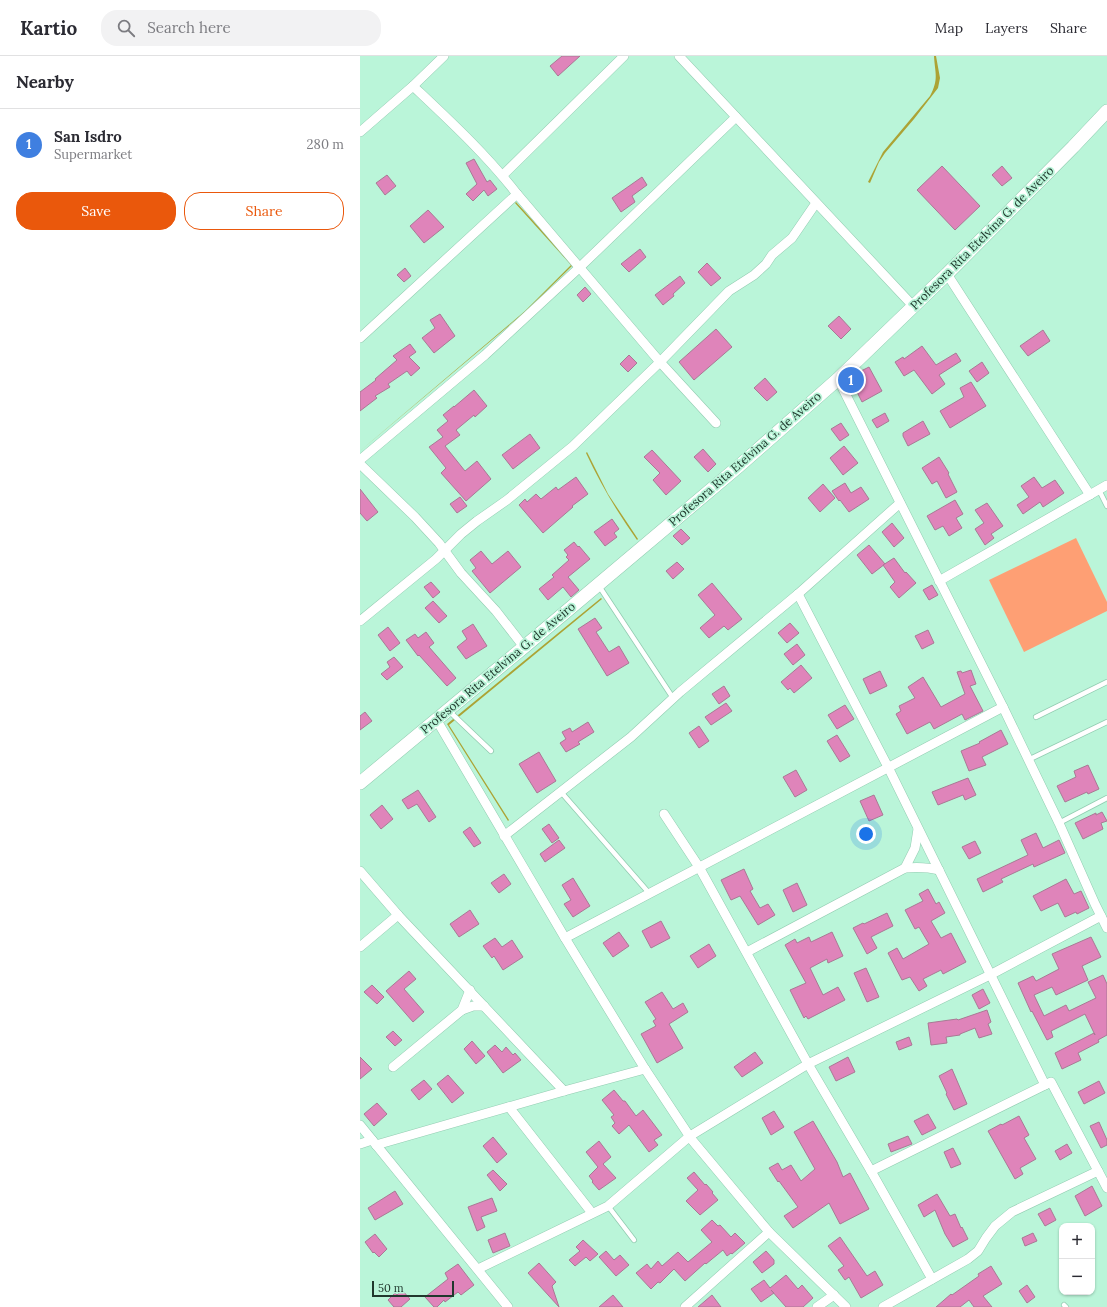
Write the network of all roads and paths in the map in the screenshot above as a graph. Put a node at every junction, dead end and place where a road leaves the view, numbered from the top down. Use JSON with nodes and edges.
{"nodes":[{"id":1,"x":444,"y":56,"type":"edge"},
{"id":2,"x":624,"y":56,"type":"edge"},
{"id":3,"x":679,"y":56,"type":"edge"},
{"id":4,"x":413,"y":86,"type":"junction"},
{"id":5,"x":1106,"y":113,"type":"edge"},
{"id":6,"x":736,"y":117,"type":"junction"},
{"id":7,"x":360,"y":132,"type":"edge"},
{"id":8,"x":503,"y":175,"type":"junction"},
{"id":9,"x":517,"y":194,"type":"junction"},
{"id":10,"x":816,"y":202,"type":"junction"},
{"id":11,"x":580,"y":267,"type":"junction"},
{"id":12,"x":946,"y":274,"type":"junction"},
{"id":13,"x":914,"y":307,"type":"junction"},
{"id":14,"x":360,"y":338,"type":"edge"},
{"id":15,"x":660,"y":362,"type":"junction"},
{"id":16,"x":838,"y":379,"type":"junction"},
{"id":17,"x":716,"y":423,"type":"dead end"},
{"id":18,"x":360,"y":460,"type":"edge"},
{"id":19,"x":360,"y":464,"type":"edge"},
{"id":20,"x":1103,"y":488,"type":"edge"},
{"id":21,"x":1090,"y":495,"type":"junction"},
{"id":22,"x":900,"y":503,"type":"junction"},
{"id":23,"x":1107,"y":506,"type":"edge"},
{"id":24,"x":444,"y":551,"type":"junction"},
{"id":25,"x":939,"y":581,"type":"junction"},
{"id":26,"x":598,"y":585,"type":"junction"},
{"id":27,"x":798,"y":594,"type":"junction"},
{"id":28,"x":360,"y":621,"type":"edge"},
{"id":29,"x":524,"y":647,"type":"junction"},
{"id":30,"x":1107,"y":682,"type":"edge"},
{"id":31,"x":673,"y":698,"type":"junction"},
{"id":32,"x":1002,"y":707,"type":"junction"},
{"id":33,"x":448,"y":710,"type":"junction"},
{"id":34,"x":1036,"y":717,"type":"dead end"},
{"id":35,"x":436,"y":719,"type":"junction"},
{"id":36,"x":1107,"y":722,"type":"edge"},
{"id":37,"x":491,"y":751,"type":"dead end"},
{"id":38,"x":1028,"y":760,"type":"junction"},
{"id":39,"x":888,"y":767,"type":"junction"},
{"id":40,"x":361,"y":779,"type":"edge"},
{"id":41,"x":561,"y":792,"type":"junction"},
{"id":42,"x":1107,"y":798,"type":"edge"},
{"id":43,"x":664,"y":814,"type":"dead end"},
{"id":44,"x":1059,"y":823,"type":"junction"},
{"id":45,"x":918,"y":829,"type":"junction"},
{"id":46,"x":504,"y":836,"type":"junction"},
{"id":47,"x":699,"y":867,"type":"junction"},
{"id":48,"x":905,"y":868,"type":"junction"},
{"id":49,"x":939,"y":870,"type":"junction"},
{"id":50,"x":360,"y":871,"type":"edge"},
{"id":51,"x":650,"y":894,"type":"junction"},
{"id":52,"x":398,"y":915,"type":"junction"},
{"id":53,"x":1101,"y":916,"type":"junction"},
{"id":54,"x":1107,"y":926,"type":"edge"},
{"id":55,"x":566,"y":938,"type":"junction"},
{"id":56,"x":360,"y":947,"type":"edge"},
{"id":57,"x":747,"y":952,"type":"junction"},
{"id":58,"x":990,"y":975,"type":"junction"},
{"id":59,"x":470,"y":990,"type":"junction"},
{"id":60,"x":484,"y":1006,"type":"junction"},
{"id":61,"x":462,"y":1010,"type":"junction"},
{"id":62,"x":808,"y":1064,"type":"junction"},
{"id":63,"x":393,"y":1067,"type":"dead end"},
{"id":64,"x":645,"y":1069,"type":"junction"},
{"id":65,"x":1045,"y":1085,"type":"junction"},
{"id":66,"x":564,"y":1091,"type":"junction"},
{"id":67,"x":508,"y":1107,"type":"junction"},
{"id":68,"x":360,"y":1125,"type":"edge"},
{"id":69,"x":690,"y":1136,"type":"junction"},
{"id":70,"x":374,"y":1142,"type":"junction"},
{"id":71,"x":360,"y":1144,"type":"edge"},
{"id":72,"x":871,"y":1171,"type":"junction"},
{"id":73,"x":1098,"y":1171,"type":"junction"},
{"id":74,"x":1107,"y":1188,"type":"edge"},
{"id":75,"x":608,"y":1206,"type":"junction"},
{"id":76,"x":592,"y":1213,"type":"junction"},
{"id":77,"x":769,"y":1232,"type":"junction"},
{"id":78,"x":634,"y":1240,"type":"dead end"},
{"id":79,"x":478,"y":1269,"type":"junction"},
{"id":80,"x":932,"y":1279,"type":"junction"},
{"id":81,"x":834,"y":1295,"type":"junction"},
{"id":82,"x":508,"y":1307,"type":"edge"},
{"id":83,"x":685,"y":1307,"type":"edge"},
{"id":84,"x":817,"y":1307,"type":"edge"},
{"id":85,"x":846,"y":1307,"type":"edge"},
{"id":86,"x":883,"y":1307,"type":"edge"}],
"edges":[{"from":1,"to":4,"type":"street"},
{"from":2,"to":8,"type":"street"},
{"from":3,"to":6,"type":"street"},
{"from":4,"to":7,"type":"street"},
{"from":4,"to":8,"type":"street"},
{"from":5,"to":12,"type":"street","name":"Profesora Rita Etelvina G. de Aveiro"},
{"from":6,"to":10,"type":"street"},
{"from":6,"to":11,"type":"street"},
{"from":8,"to":9,"type":"street"},
{"from":9,"to":11,"type":"street"},
{"from":9,"to":14,"type":"street"},
{"from":10,"to":13,"type":"street"},
{"from":10,"to":15,"type":"street"},
{"from":11,"to":15,"type":"street"},
{"from":11,"to":18,"type":"street"},
{"from":12,"to":13,"type":"street","name":"Profesora Rita Etelvina G. de Aveiro"},
{"from":12,"to":21,"type":"street"},
{"from":13,"to":16,"type":"street","name":"Profesora Rita Etelvina G. de Aveiro"},
{"from":15,"to":17,"type":"street"},
{"from":15,"to":24,"type":"street"},
{"from":16,"to":22,"type":"street"},
{"from":16,"to":26,"type":"street","name":"Profesora Rita Etelvina G. de Aveiro"},
{"from":19,"to":24,"type":"street"},
{"from":20,"to":21,"type":"street"},
{"from":20,"to":23,"type":"lane"},
{"from":21,"to":25,"type":"street"},
{"from":22,"to":25,"type":"street"},
{"from":22,"to":27,"type":"street"},
{"from":24,"to":28,"type":"street"},
{"from":24,"to":29,"type":"street"},
{"from":25,"to":32,"type":"street"},
{"from":26,"to":29,"type":"street","name":"Profesora Rita Etelvina G. de Aveiro"},
{"from":26,"to":31,"type":"lane"},
{"from":27,"to":31,"type":"street"},
{"from":27,"to":39,"type":"street"},
{"from":29,"to":33,"type":"street","name":"Profesora Rita Etelvina G. de Aveiro"},
{"from":30,"to":34,"type":"lane"},
{"from":31,"to":41,"type":"street"},
{"from":32,"to":38,"type":"street"},
{"from":32,"to":39,"type":"street"},
{"from":33,"to":35,"type":"street","name":"Profesora Rita Etelvina G. de Aveiro"},
{"from":33,"to":37,"type":"lane"},
{"from":35,"to":40,"type":"street","name":"Profesora Rita Etelvina G. de Aveiro"},
{"from":35,"to":46,"type":"street"},
{"from":36,"to":38,"type":"lane"},
{"from":38,"to":44,"type":"street"},
{"from":39,"to":45,"type":"street"},
{"from":39,"to":47,"type":"street"},
{"from":41,"to":46,"type":"street"},
{"from":41,"to":51,"type":"lane"},
{"from":42,"to":44,"type":"lane"},
{"from":43,"to":47,"type":"street"},
{"from":44,"to":53,"type":"street"},
{"from":45,"to":48,"type":"street"},
{"from":45,"to":49,"type":"street"},
{"from":46,"to":55,"type":"street"},
{"from":47,"to":51,"type":"street"},
{"from":47,"to":57,"type":"street"},
{"from":48,"to":49,"type":"street"},
{"from":48,"to":57,"type":"street"},
{"from":49,"to":58,"type":"street"},
{"from":50,"to":52,"type":"street"},
{"from":51,"to":55,"type":"street"},
{"from":52,"to":56,"type":"street"},
{"from":52,"to":59,"type":"street"},
{"from":53,"to":54,"type":"street"},
{"from":53,"to":58,"type":"street"},
{"from":55,"to":64,"type":"street"},
{"from":57,"to":62,"type":"street"},
{"from":58,"to":62,"type":"street"},
{"from":58,"to":65,"type":"street"},
{"from":59,"to":60,"type":"street"},
{"from":59,"to":61,"type":"street"},
{"from":60,"to":61,"type":"street"},
{"from":60,"to":66,"type":"street"},
{"from":61,"to":63,"type":"street"},
{"from":62,"to":69,"type":"street"},
{"from":62,"to":72,"type":"street"},
{"from":64,"to":66,"type":"street"},
{"from":64,"to":69,"type":"street"},
{"from":65,"to":72,"type":"street"},
{"from":65,"to":73,"type":"street"},
{"from":66,"to":67,"type":"street"},
{"from":67,"to":70,"type":"street"},
{"from":67,"to":76,"type":"street"},
{"from":68,"to":70,"type":"street"},
{"from":69,"to":75,"type":"street"},
{"from":69,"to":77,"type":"street"},
{"from":70,"to":71,"type":"street"},
{"from":70,"to":79,"type":"street"},
{"from":72,"to":80,"type":"street"},
{"from":73,"to":74,"type":"street"},
{"from":73,"to":80,"type":"street"},
{"from":75,"to":76,"type":"street"},
{"from":75,"to":78,"type":"lane"},
{"from":76,"to":79,"type":"street"},
{"from":77,"to":81,"type":"street"},
{"from":77,"to":83,"type":"street"},
{"from":79,"to":82,"type":"street"},
{"from":80,"to":86,"type":"street"},
{"from":81,"to":84,"type":"street"},
{"from":81,"to":85,"type":"street"}]}
